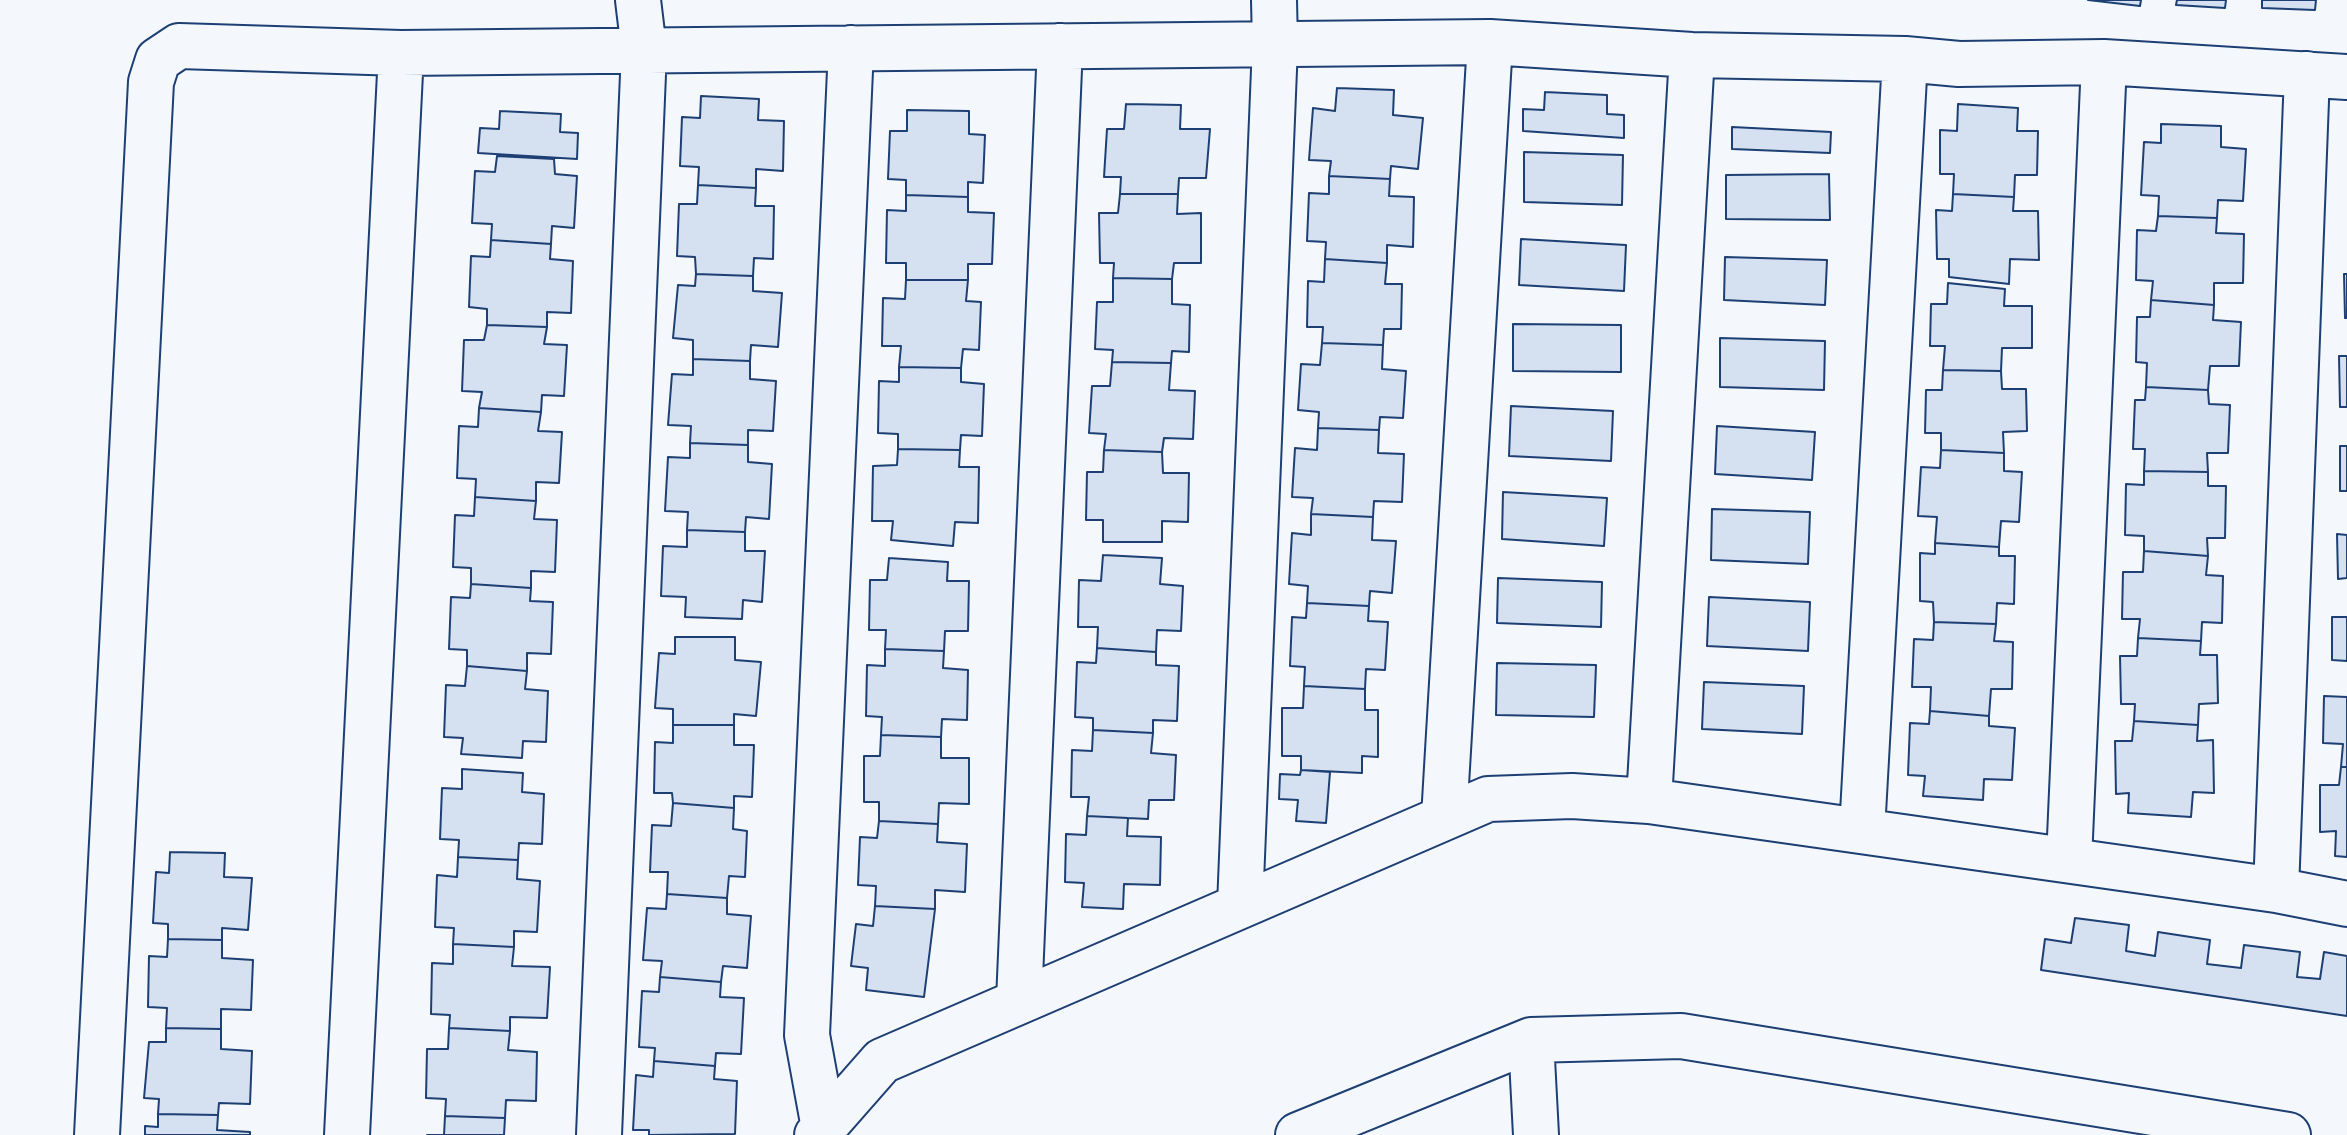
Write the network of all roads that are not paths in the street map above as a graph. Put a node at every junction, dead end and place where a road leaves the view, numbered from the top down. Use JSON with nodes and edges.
{"nodes":[{"id":1,"x":638,"y":0,"type":"edge"},
{"id":2,"x":1274,"y":0,"type":"edge"},
{"id":3,"x":1490,"y":42,"type":"junction"},
{"id":4,"x":1275,"y":45,"type":"junction"},
{"id":5,"x":1060,"y":46,"type":"junction"},
{"id":6,"x":851,"y":48,"type":"junction"},
{"id":7,"x":644,"y":50,"type":"junction"},
{"id":8,"x":401,"y":53,"type":"junction"},
{"id":9,"x":1692,"y":55,"type":"junction"},
{"id":10,"x":1905,"y":59,"type":"junction"},
{"id":11,"x":2104,"y":62,"type":"junction"},
{"id":12,"x":2327,"y":75,"type":"edge"},
{"id":13,"x":1649,"y":801,"type":"junction"},
{"id":14,"x":1444,"y":818,"type":"junction"},
{"id":15,"x":1862,"y":831,"type":"junction"},
{"id":16,"x":2069,"y":860,"type":"junction"},
{"id":17,"x":2276,"y":890,"type":"junction"},
{"id":18,"x":2347,"y":904,"type":"edge"},
{"id":19,"x":1240,"y":906,"type":"junction"},
{"id":20,"x":1019,"y":1001,"type":"junction"},
{"id":21,"x":1531,"y":1040,"type":"junction"},
{"id":22,"x":820,"y":1131,"type":"edge"},
{"id":23,"x":97,"y":1135,"type":"edge"},
{"id":24,"x":347,"y":1135,"type":"edge"},
{"id":25,"x":599,"y":1135,"type":"edge"},
{"id":26,"x":1298,"y":1135,"type":"edge"},
{"id":27,"x":1536,"y":1135,"type":"edge"},
{"id":28,"x":2288,"y":1135,"type":"edge"}],
"edges":[{"from":1,"to":7,"type":"street"},
{"from":2,"to":4,"type":"street"},
{"from":3,"to":4,"type":"street"},
{"from":3,"to":9,"type":"street"},
{"from":3,"to":14,"type":"street"},
{"from":4,"to":5,"type":"street"},
{"from":4,"to":19,"type":"street"},
{"from":5,"to":6,"type":"street"},
{"from":5,"to":20,"type":"street"},
{"from":6,"to":7,"type":"street"},
{"from":6,"to":22,"type":"street"},
{"from":7,"to":8,"type":"street"},
{"from":7,"to":25,"type":"street"},
{"from":8,"to":23,"type":"street"},
{"from":8,"to":24,"type":"street"},
{"from":9,"to":10,"type":"street"},
{"from":9,"to":13,"type":"street"},
{"from":10,"to":11,"type":"street"},
{"from":10,"to":15,"type":"street"},
{"from":11,"to":12,"type":"street"},
{"from":11,"to":16,"type":"street"},
{"from":12,"to":17,"type":"street"},
{"from":13,"to":14,"type":"street"},
{"from":13,"to":15,"type":"street"},
{"from":14,"to":19,"type":"street"},
{"from":15,"to":16,"type":"street"},
{"from":16,"to":17,"type":"street"},
{"from":17,"to":18,"type":"street"},
{"from":19,"to":20,"type":"street"},
{"from":20,"to":22,"type":"street"},
{"from":21,"to":26,"type":"street"},
{"from":21,"to":27,"type":"street"},
{"from":21,"to":28,"type":"street"}]}
